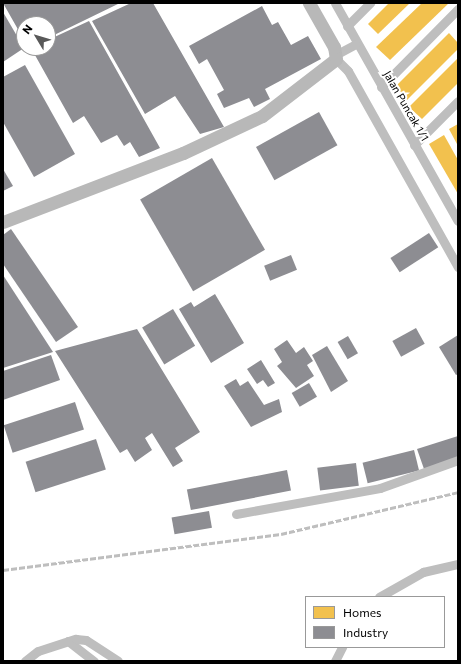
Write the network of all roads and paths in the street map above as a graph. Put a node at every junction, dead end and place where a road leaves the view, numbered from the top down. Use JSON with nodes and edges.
{"nodes":[{"id":1,"x":309,"y":3,"type":"edge"},
{"id":2,"x":335,"y":3,"type":"edge"},
{"id":3,"x":370,"y":3,"type":"edge"},
{"id":4,"x":458,"y":9,"type":"edge"},
{"id":5,"x":347,"y":26,"type":"junction"},
{"id":6,"x":356,"y":44,"type":"junction"},
{"id":7,"x":336,"y":57,"type":"junction"},
{"id":8,"x":381,"y":87,"type":"junction"},
{"id":9,"x":458,"y":102,"type":"edge"},
{"id":10,"x":414,"y":145,"type":"junction"},
{"id":11,"x":458,"y":221,"type":"edge"},
{"id":12,"x":3,"y":222,"type":"edge"},
{"id":13,"x":458,"y":267,"type":"edge"},
{"id":14,"x":458,"y":460,"type":"edge"},
{"id":15,"x":236,"y":514,"type":"dead end"},
{"id":16,"x":458,"y":564,"type":"edge"},
{"id":17,"x":381,"y":596,"type":"edge"},
{"id":18,"x":68,"y":641,"type":"junction"},
{"id":19,"x":100,"y":648,"type":"junction"},
{"id":20,"x":342,"y":648,"type":"edge"},
{"id":21,"x":94,"y":660,"type":"edge"},
{"id":22,"x":24,"y":661,"type":"edge"},
{"id":23,"x":118,"y":661,"type":"edge"},
{"id":24,"x":335,"y":661,"type":"edge"}],
"edges":[{"from":1,"to":7,"type":"street"},
{"from":2,"to":5,"type":"street","name":"Jalan Puncak 1/1"},
{"from":3,"to":5,"type":"street"},
{"from":4,"to":8,"type":"street"},
{"from":5,"to":6,"type":"street","name":"Jalan Puncak 1/1"},
{"from":6,"to":7,"type":"street"},
{"from":6,"to":8,"type":"street","name":"Jalan Puncak 1/1"},
{"from":7,"to":12,"type":"street"},
{"from":7,"to":13,"type":"street"},
{"from":8,"to":10,"type":"street","name":"Jalan Puncak 1/1"},
{"from":9,"to":10,"type":"street"},
{"from":10,"to":11,"type":"street","name":"Jalan Puncak 1/1"},
{"from":14,"to":15,"type":"street"},
{"from":16,"to":17,"type":"street"},
{"from":18,"to":19,"type":"street"},
{"from":18,"to":21,"type":"street"},
{"from":18,"to":22,"type":"street"},
{"from":19,"to":21,"type":"street"},
{"from":19,"to":23,"type":"street"},
{"from":20,"to":24,"type":"street"}]}
